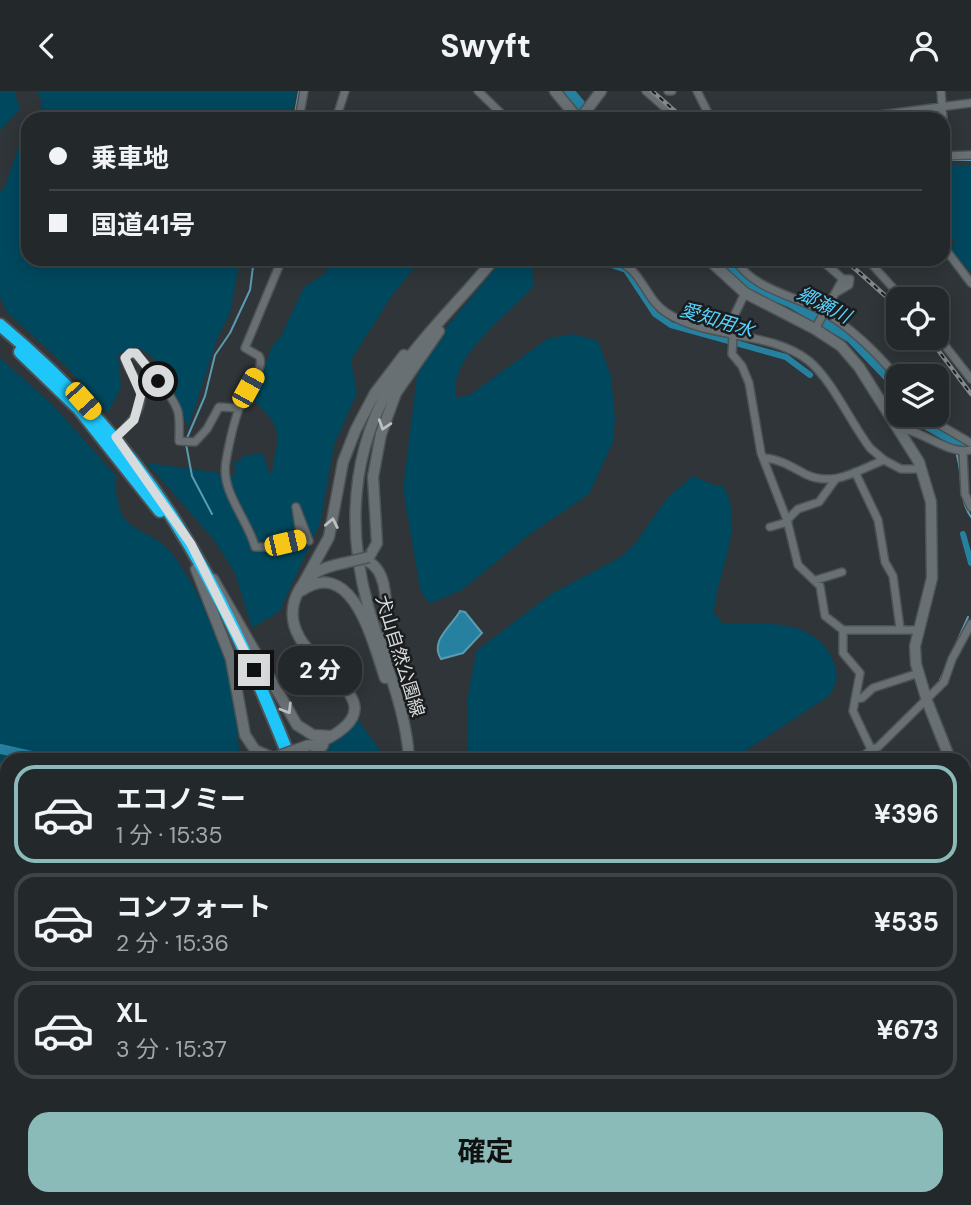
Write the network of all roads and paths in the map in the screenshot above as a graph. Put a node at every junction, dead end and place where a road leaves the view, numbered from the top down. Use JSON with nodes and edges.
{"nodes":[{"id":1,"x":304,"y":91,"type":"edge"},
{"id":2,"x":345,"y":91,"type":"edge"},
{"id":3,"x":478,"y":91,"type":"edge"},
{"id":4,"x":555,"y":91,"type":"edge"},
{"id":5,"x":601,"y":91,"type":"edge"},
{"id":6,"x":646,"y":91,"type":"edge"},
{"id":7,"x":697,"y":91,"type":"edge"},
{"id":8,"x":941,"y":91,"type":"edge"},
{"id":9,"x":971,"y":103,"type":"edge"},
{"id":10,"x":942,"y":107,"type":"junction"},
{"id":11,"x":300,"y":112,"type":"edge"},
{"id":12,"x":338,"y":112,"type":"edge"},
{"id":13,"x":500,"y":112,"type":"edge"},
{"id":14,"x":573,"y":112,"type":"edge"},
{"id":15,"x":584,"y":112,"type":"edge"},
{"id":16,"x":670,"y":112,"type":"edge"},
{"id":17,"x":708,"y":112,"type":"edge"},
{"id":18,"x":908,"y":112,"type":"edge"},
{"id":19,"x":942,"y":112,"type":"edge"},
{"id":20,"x":971,"y":155,"type":"edge"},
{"id":21,"x":950,"y":156,"type":"edge"},
{"id":22,"x":950,"y":255,"type":"edge"},
{"id":23,"x":279,"y":266,"type":"edge"},
{"id":24,"x":488,"y":266,"type":"edge"},
{"id":25,"x":627,"y":266,"type":"edge"},
{"id":26,"x":716,"y":266,"type":"edge"},
{"id":27,"x":739,"y":266,"type":"edge"},
{"id":28,"x":828,"y":266,"type":"edge"},
{"id":29,"x":873,"y":266,"type":"edge"},
{"id":30,"x":971,"y":283,"type":"edge"},
{"id":31,"x":892,"y":287,"type":"edge"},
{"id":32,"x":466,"y":292,"type":"junction"},
{"id":33,"x":745,"y":293,"type":"junction"},
{"id":34,"x":455,"y":304,"type":"junction"},
{"id":35,"x":825,"y":313,"type":"junction"},
{"id":36,"x":0,"y":325,"type":"edge"},
{"id":37,"x":816,"y":327,"type":"junction"},
{"id":38,"x":0,"y":334,"type":"edge"},
{"id":39,"x":735,"y":335,"type":"junction"},
{"id":40,"x":948,"y":350,"type":"edge"},
{"id":41,"x":886,"y":365,"type":"edge"},
{"id":42,"x":971,"y":379,"type":"edge"},
{"id":43,"x":239,"y":408,"type":"junction"},
{"id":44,"x":944,"y":427,"type":"edge"},
{"id":45,"x":898,"y":428,"type":"junction"},
{"id":46,"x":116,"y":437,"type":"junction"},
{"id":47,"x":971,"y":443,"type":"edge"},
{"id":48,"x":962,"y":451,"type":"edge"},
{"id":49,"x":764,"y":457,"type":"junction"},
{"id":50,"x":884,"y":460,"type":"junction"},
{"id":51,"x":922,"y":469,"type":"junction"},
{"id":52,"x":855,"y":472,"type":"junction"},
{"id":53,"x":835,"y":480,"type":"junction"},
{"id":54,"x":971,"y":507,"type":"edge"},
{"id":55,"x":788,"y":521,"type":"junction"},
{"id":56,"x":770,"y":527,"type":"dead end"},
{"id":57,"x":309,"y":541,"type":"dead end"},
{"id":58,"x":368,"y":559,"type":"junction"},
{"id":59,"x":200,"y":568,"type":"junction"},
{"id":60,"x":842,"y":572,"type":"dead end"},
{"id":61,"x":816,"y":580,"type":"junction"},
{"id":62,"x":300,"y":589,"type":"junction"},
{"id":63,"x":971,"y":624,"type":"edge"},
{"id":64,"x":900,"y":628,"type":"junction"},
{"id":65,"x":843,"y":630,"type":"junction"},
{"id":66,"x":918,"y":630,"type":"junction"},
{"id":67,"x":919,"y":673,"type":"junction"},
{"id":68,"x":855,"y":699,"type":"junction"},
{"id":69,"x":927,"y":701,"type":"junction"},
{"id":70,"x":334,"y":736,"type":"junction"},
{"id":71,"x":407,"y":738,"type":"junction"},
{"id":72,"x":871,"y":749,"type":"junction"},
{"id":73,"x":262,"y":753,"type":"edge"},
{"id":74,"x":274,"y":753,"type":"edge"},
{"id":75,"x":288,"y":753,"type":"edge"},
{"id":76,"x":292,"y":753,"type":"edge"},
{"id":77,"x":315,"y":753,"type":"edge"},
{"id":78,"x":408,"y":753,"type":"edge"},
{"id":79,"x":867,"y":753,"type":"edge"},
{"id":80,"x":948,"y":753,"type":"edge"}],
"edges":[{"from":1,"to":11,"type":"street"},
{"from":2,"to":12,"type":"street"},
{"from":3,"to":13,"type":"street"},
{"from":4,"to":14,"type":"main road"},
{"from":5,"to":15,"type":"main road"},
{"from":6,"to":16,"type":"street"},
{"from":7,"to":17,"type":"street"},
{"from":8,"to":10,"type":"street"},
{"from":9,"to":10,"type":"street"},
{"from":10,"to":18,"type":"street"},
{"from":10,"to":19,"type":"street"},
{"from":20,"to":21,"type":"street"},
{"from":22,"to":30,"type":"street"},
{"from":23,"to":43,"type":"street"},
{"from":24,"to":32,"type":"main road","name":"犬山自然公園線"},
{"from":25,"to":39,"type":"street"},
{"from":26,"to":33,"type":"main road"},
{"from":27,"to":35,"type":"street"},
{"from":28,"to":35,"type":"street"},
{"from":29,"to":31,"type":"street"},
{"from":32,"to":34,"type":"main road","name":"犬山自然公園線"},
{"from":62,"to":32,"type":"main road","one_way":true},
{"from":33,"to":37,"type":"main road"},
{"from":33,"to":39,"type":"street"},
{"from":34,"to":58,"type":"main road","one_way":true},
{"from":34,"to":71,"type":"main road","name":"犬山自然公園線"},
{"from":35,"to":37,"type":"street"},
{"from":35,"to":41,"type":"street"},
{"from":36,"to":46,"type":"highway"},
{"from":37,"to":45,"type":"main road"},
{"from":38,"to":59,"type":"highway"},
{"from":39,"to":49,"type":"street"},
{"from":39,"to":50,"type":"street"},
{"from":40,"to":42,"type":"street"},
{"from":43,"to":46,"type":"street"},
{"from":43,"to":57,"type":"street"},
{"from":44,"to":47,"type":"street"},
{"from":45,"to":48,"type":"street"},
{"from":45,"to":51,"type":"main road"},
{"from":46,"to":59,"type":"highway"},
{"from":48,"to":54,"type":"street"},
{"from":49,"to":53,"type":"street"},
{"from":49,"to":55,"type":"street"},
{"from":50,"to":51,"type":"street"},
{"from":50,"to":52,"type":"street"},
{"from":51,"to":66,"type":"main road"},
{"from":52,"to":53,"type":"street"},
{"from":52,"to":64,"type":"street"},
{"from":53,"to":55,"type":"street"},
{"from":55,"to":56,"type":"street"},
{"from":55,"to":61,"type":"street"},
{"from":58,"to":62,"type":"main road","bridge":true},
{"from":58,"to":71,"type":"main road"},
{"from":59,"to":70,"type":"main road","one_way":true},
{"from":59,"to":73,"type":"main road"},
{"from":59,"to":74,"type":"highway"},
{"from":59,"to":75,"type":"highway"},
{"from":60,"to":61,"type":"street"},
{"from":61,"to":65,"type":"street"},
{"from":62,"to":70,"type":"main road"},
{"from":62,"to":71,"type":"main road"},
{"from":63,"to":69,"type":"street"},
{"from":64,"to":65,"type":"street"},
{"from":64,"to":66,"type":"street"},
{"from":65,"to":68,"type":"street"},
{"from":66,"to":67,"type":"main road"},
{"from":67,"to":68,"type":"street"},
{"from":67,"to":69,"type":"main road"},
{"from":68,"to":72,"type":"street"},
{"from":69,"to":72,"type":"street"},
{"from":69,"to":80,"type":"main road"},
{"from":70,"to":76,"type":"main road","bridge":true},
{"from":70,"to":77,"type":"main road"},
{"from":71,"to":78,"type":"main road","name":"犬山自然公園線"},
{"from":72,"to":79,"type":"street"}]}
